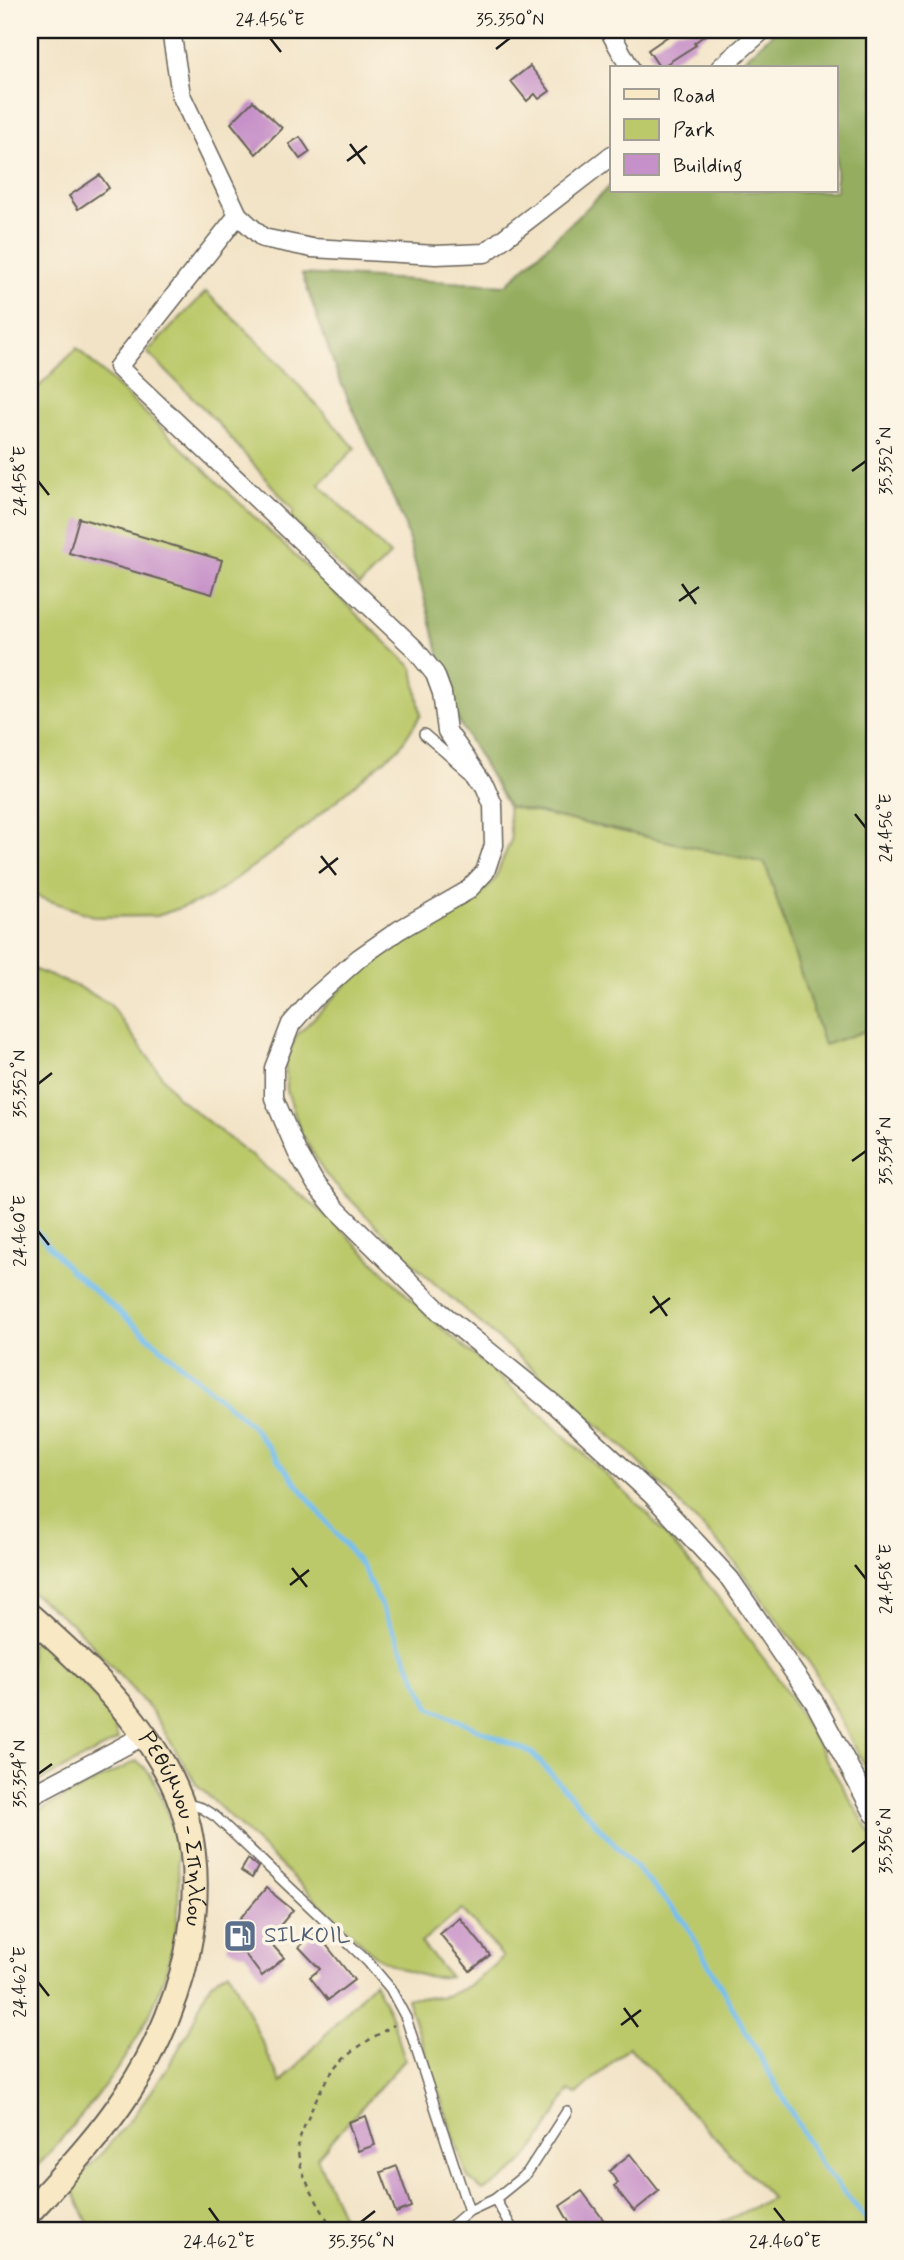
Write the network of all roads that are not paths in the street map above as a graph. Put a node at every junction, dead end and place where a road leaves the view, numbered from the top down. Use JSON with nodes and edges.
{"nodes":[{"id":1,"x":170,"y":30,"type":"edge"},
{"id":2,"x":609,"y":30,"type":"edge"},
{"id":3,"x":763,"y":30,"type":"edge"},
{"id":4,"x":629,"y":66,"type":"edge"},
{"id":5,"x":722,"y":66,"type":"edge"},
{"id":6,"x":610,"y":157,"type":"edge"},
{"id":7,"x":238,"y":215,"type":"junction"},
{"id":8,"x":424,"y":734,"type":"dead end"},
{"id":9,"x":485,"y":786,"type":"junction"},
{"id":10,"x":30,"y":1616,"type":"edge"},
{"id":11,"x":145,"y":1735,"type":"junction"},
{"id":12,"x":30,"y":1796,"type":"edge"},
{"id":13,"x":181,"y":1803,"type":"junction"},
{"id":14,"x":874,"y":1814,"type":"edge"},
{"id":15,"x":567,"y":2111,"type":"dead end"},
{"id":16,"x":495,"y":2199,"type":"junction"},
{"id":17,"x":30,"y":2211,"type":"edge"},
{"id":18,"x":468,"y":2211,"type":"junction"},
{"id":19,"x":447,"y":2230,"type":"edge"},
{"id":20,"x":513,"y":2230,"type":"edge"}],
"edges":[{"from":1,"to":7,"type":"street"},
{"from":2,"to":4,"type":"street"},
{"from":3,"to":5,"type":"street"},
{"from":6,"to":7,"type":"street"},
{"from":7,"to":9,"type":"street"},
{"from":8,"to":9,"type":"lane"},
{"from":9,"to":14,"type":"street"},
{"from":10,"to":11,"type":"main road","name":"Ρεθύμνου - Σπηλίου"},
{"from":11,"to":12,"type":"street"},
{"from":11,"to":13,"type":"main road","name":"Ρεθύμνου - Σπηλίου"},
{"from":13,"to":17,"type":"main road","name":"Ρεθύμνου - Σπηλίου"},
{"from":13,"to":18,"type":"lane"},
{"from":15,"to":16,"type":"lane"},
{"from":16,"to":18,"type":"lane"},
{"from":16,"to":20,"type":"lane"},
{"from":18,"to":19,"type":"lane"}]}
